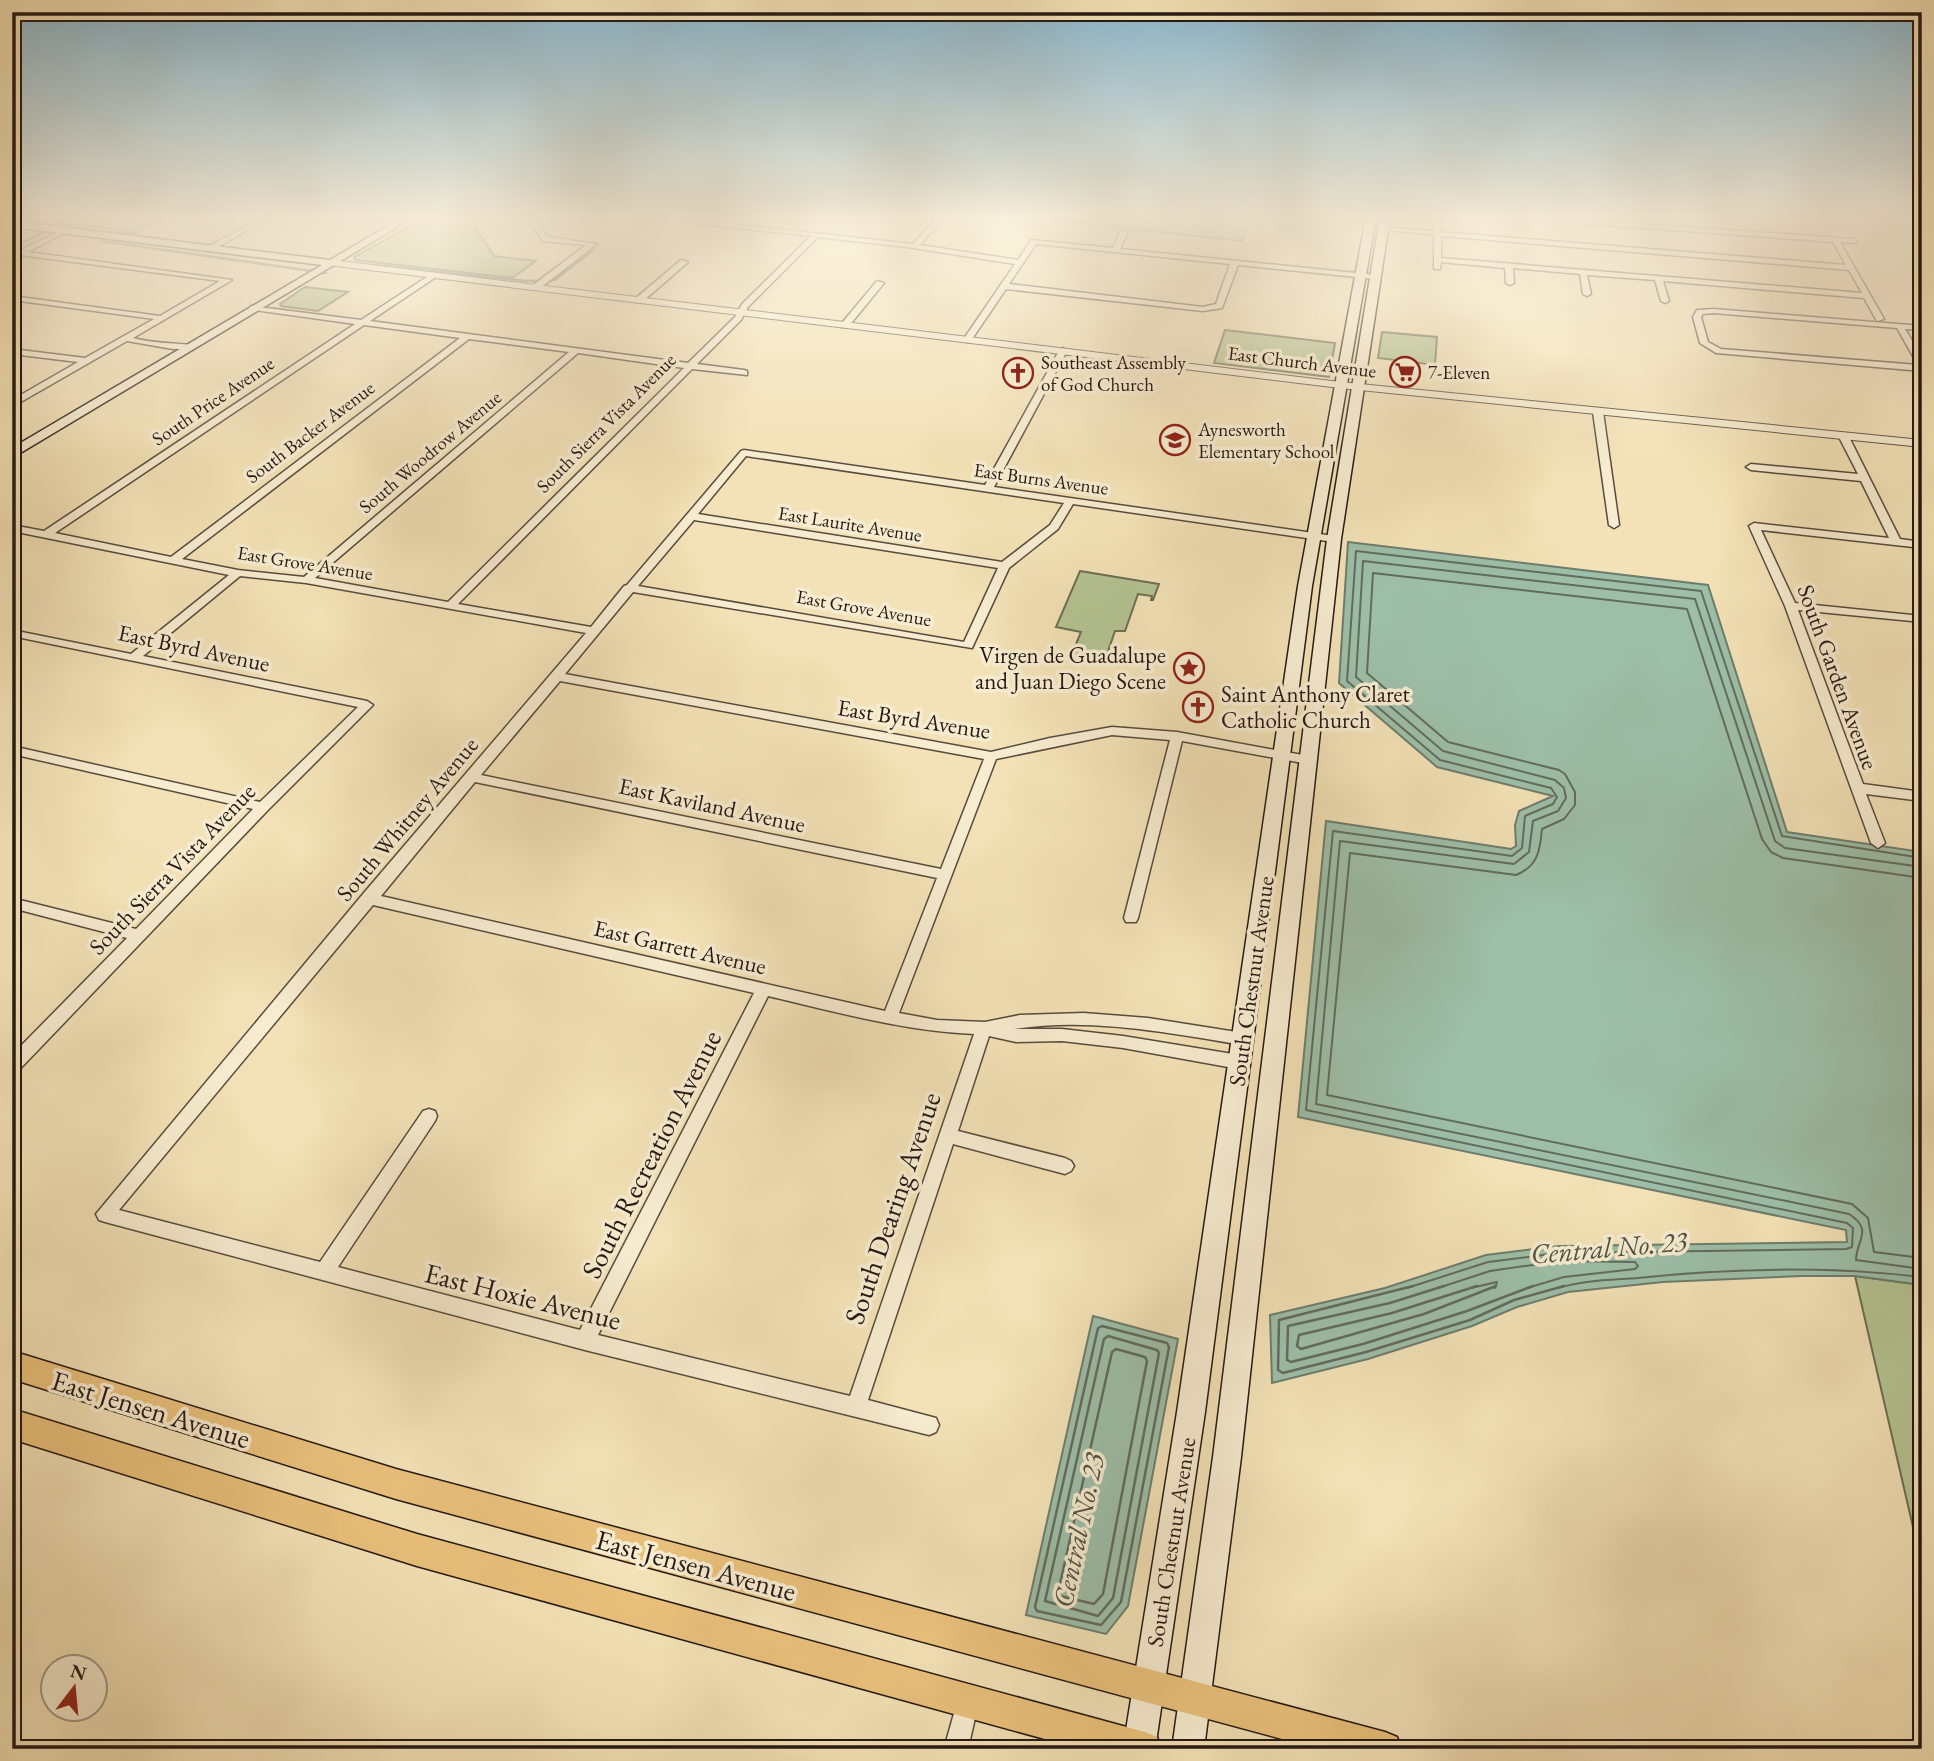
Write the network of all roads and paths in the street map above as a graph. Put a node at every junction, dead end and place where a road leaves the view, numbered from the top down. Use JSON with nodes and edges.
{"nodes":[{"id":1,"x":21,"y":299,"type":"edge"},
{"id":2,"x":194,"y":299,"type":"edge"},
{"id":3,"x":269,"y":299,"type":"edge"},
{"id":4,"x":396,"y":299,"type":"edge"},
{"id":5,"x":633,"y":299,"type":"edge"},
{"id":6,"x":753,"y":299,"type":"edge"},
{"id":7,"x":867,"y":299,"type":"edge"},
{"id":8,"x":994,"y":299,"type":"edge"},
{"id":9,"x":1118,"y":299,"type":"edge"},
{"id":10,"x":1221,"y":299,"type":"edge"},
{"id":11,"x":1355,"y":299,"type":"edge"},
{"id":12,"x":1372,"y":299,"type":"edge"},
{"id":13,"x":1871,"y":299,"type":"edge"},
{"id":14,"x":639,"y":300,"type":"joint"},
{"id":15,"x":254,"y":308,"type":"junction"},
{"id":16,"x":741,"y":312,"type":"junction"},
{"id":17,"x":161,"y":318,"type":"junction"},
{"id":18,"x":1880,"y":319,"type":"dead end"},
{"id":19,"x":362,"y":322,"type":"junction"},
{"id":20,"x":845,"y":325,"type":"junction"},
{"id":21,"x":1900,"y":327,"type":"junction"},
{"id":22,"x":1922,"y":328,"type":"edge"},
{"id":23,"x":468,"y":336,"type":"junction"},
{"id":24,"x":128,"y":337,"type":"junction"},
{"id":25,"x":967,"y":340,"type":"junction"},
{"id":26,"x":190,"y":346,"type":"junction"},
{"id":27,"x":12,"y":351,"type":"edge"},
{"id":28,"x":576,"y":351,"type":"junction"},
{"id":29,"x":1063,"y":352,"type":"junction"},
{"id":30,"x":86,"y":361,"type":"junction"},
{"id":31,"x":691,"y":366,"type":"junction"},
{"id":32,"x":1922,"y":366,"type":"edge"},
{"id":33,"x":744,"y":373,"type":"dead end"},
{"id":34,"x":1339,"y":385,"type":"junction"},
{"id":35,"x":1357,"y":387,"type":"junction"},
{"id":36,"x":12,"y":404,"type":"edge"},
{"id":37,"x":1598,"y":412,"type":"junction"},
{"id":38,"x":1844,"y":437,"type":"junction"},
{"id":39,"x":1922,"y":444,"type":"edge"},
{"id":40,"x":744,"y":453,"type":"joint"},
{"id":41,"x":12,"y":454,"type":"edge"},
{"id":42,"x":1751,"y":467,"type":"dead end"},
{"id":43,"x":1864,"y":478,"type":"junction"},
{"id":44,"x":988,"y":489,"type":"junction"},
{"id":45,"x":1070,"y":501,"type":"junction"},
{"id":46,"x":690,"y":516,"type":"junction"},
{"id":47,"x":1614,"y":525,"type":"dead end"},
{"id":48,"x":12,"y":528,"type":"edge"},
{"id":49,"x":47,"y":534,"type":"junction"},
{"id":50,"x":1323,"y":538,"type":"junction"},
{"id":51,"x":1896,"y":542,"type":"junction"},
{"id":52,"x":1922,"y":545,"type":"edge"},
{"id":53,"x":175,"y":559,"type":"junction"},
{"id":54,"x":1004,"y":566,"type":"junction"},
{"id":55,"x":238,"y":573,"type":"junction"},
{"id":56,"x":306,"y":580,"type":"junction"},
{"id":57,"x":628,"y":588,"type":"junction"},
{"id":58,"x":450,"y":606,"type":"junction"},
{"id":59,"x":1791,"y":606,"type":"junction"},
{"id":60,"x":1922,"y":619,"type":"edge"},
{"id":61,"x":592,"y":631,"type":"junction"},
{"id":62,"x":12,"y":633,"type":"edge"},
{"id":63,"x":134,"y":657,"type":"junction"},
{"id":64,"x":554,"y":676,"type":"junction"},
{"id":65,"x":367,"y":705,"type":"joint"},
{"id":66,"x":1177,"y":736,"type":"junction"},
{"id":67,"x":19,"y":752,"type":"edge"},
{"id":68,"x":1282,"y":755,"type":"junction"},
{"id":69,"x":991,"y":756,"type":"junction"},
{"id":70,"x":1308,"y":760,"type":"junction"},
{"id":71,"x":12,"y":763,"type":"edge"},
{"id":72,"x":470,"y":777,"type":"junction"},
{"id":73,"x":1857,"y":788,"type":"junction"},
{"id":74,"x":1922,"y":797,"type":"edge"},
{"id":75,"x":263,"y":807,"type":"junction"},
{"id":76,"x":1878,"y":843,"type":"dead end"},
{"id":77,"x":946,"y":875,"type":"junction"},
{"id":78,"x":368,"y":898,"type":"junction"},
{"id":79,"x":12,"y":903,"type":"edge"},
{"id":80,"x":1131,"y":918,"type":"dead end"},
{"id":81,"x":140,"y":936,"type":"junction"},
{"id":82,"x":763,"y":990,"type":"junction"},
{"id":83,"x":891,"y":1018,"type":"junction"},
{"id":84,"x":984,"y":1028,"type":"junction"},
{"id":85,"x":1241,"y":1051,"type":"junction"},
{"id":86,"x":12,"y":1066,"type":"edge"},
{"id":87,"x":429,"y":1116,"type":"dead end"},
{"id":88,"x":949,"y":1136,"type":"junction"},
{"id":89,"x":1065,"y":1166,"type":"dead end"},
{"id":90,"x":105,"y":1214,"type":"joint"},
{"id":91,"x":323,"y":1273,"type":"junction"},
{"id":92,"x":585,"y":1341,"type":"junction"},
{"id":93,"x":12,"y":1364,"type":"edge"},
{"id":94,"x":856,"y":1407,"type":"junction"},
{"id":95,"x":12,"y":1423,"type":"edge"},
{"id":96,"x":929,"y":1426,"type":"dead end"},
{"id":97,"x":1149,"y":1684,"type":"junction"},
{"id":98,"x":1195,"y":1697,"type":"junction"},
{"id":99,"x":968,"y":1700,"type":"junction"},
{"id":100,"x":1141,"y":1748,"type":"edge"},
{"id":101,"x":956,"y":1749,"type":"edge"},
{"id":102,"x":1188,"y":1749,"type":"edge"},
{"id":103,"x":1385,"y":1749,"type":"edge"}],
"edges":[{"from":1,"to":17,"type":"street"},
{"from":2,"to":17,"type":"street"},
{"from":3,"to":15,"type":"main road"},
{"from":4,"to":19,"type":"street","name":"South Price Avenue"},
{"from":5,"to":14,"type":"street","name":"East Church Avenue"},
{"from":6,"to":16,"type":"street","name":"South Sierra Vista Avenue"},
{"from":7,"to":20,"type":"street"},
{"from":8,"to":25,"type":"street"},
{"from":9,"to":10,"type":"street"},
{"from":11,"to":34,"type":"main road","name":"South Chestnut Avenue"},
{"from":12,"to":35,"type":"main road","name":"South Chestnut Avenue"},
{"from":13,"to":18,"type":"street"},
{"from":14,"to":16,"type":"street","name":"East Church Avenue"},
{"from":15,"to":19,"type":"street"},
{"from":15,"to":26,"type":"main road"},
{"from":16,"to":20,"type":"street","name":"East Church Avenue"},
{"from":16,"to":31,"type":"street","name":"South Sierra Vista Avenue"},
{"from":17,"to":24,"type":"street"},
{"from":19,"to":23,"type":"street"},
{"from":19,"to":49,"type":"street","name":"South Price Avenue"},
{"from":20,"to":25,"type":"street","name":"East Church Avenue"},
{"from":21,"to":22,"type":"street"},
{"from":21,"to":32,"type":"street"},
{"from":21,"to":32,"type":"street"},
{"from":23,"to":28,"type":"street"},
{"from":23,"to":53,"type":"street","name":"South Backer Avenue"},
{"from":24,"to":26,"type":"street"},
{"from":24,"to":30,"type":"street"},
{"from":25,"to":29,"type":"street","name":"East Church Avenue"},
{"from":26,"to":41,"type":"main road"},
{"from":27,"to":30,"type":"street"},
{"from":28,"to":31,"type":"street"},
{"from":28,"to":56,"type":"street","name":"South Woodrow Avenue"},
{"from":29,"to":34,"type":"street","name":"East Church Avenue"},
{"from":29,"to":44,"type":"street"},
{"from":30,"to":36,"type":"street"},
{"from":31,"to":33,"type":"street"},
{"from":31,"to":58,"type":"street","name":"South Sierra Vista Avenue"},
{"from":34,"to":35,"type":"street","name":"East Church Avenue"},
{"from":34,"to":50,"type":"main road","name":"South Chestnut Avenue"},
{"from":35,"to":37,"type":"street","name":"East Church Avenue"},
{"from":35,"to":50,"type":"main road","name":"South Chestnut Avenue"},
{"from":37,"to":38,"type":"street","name":"East Church Avenue"},
{"from":37,"to":47,"type":"street"},
{"from":38,"to":39,"type":"street","name":"East Church Avenue"},
{"from":38,"to":43,"type":"street"},
{"from":40,"to":44,"type":"street","name":"East Burns Avenue"},
{"from":40,"to":46,"type":"street","name":"South Whitney Avenue"},
{"from":42,"to":43,"type":"street"},
{"from":43,"to":51,"type":"street"},
{"from":44,"to":45,"type":"street","name":"East Burns Avenue"},
{"from":45,"to":50,"type":"street","name":"East Burns Avenue"},
{"from":45,"to":54,"type":"street"},
{"from":46,"to":54,"type":"street","name":"East Laurite Avenue"},
{"from":46,"to":57,"type":"street","name":"South Whitney Avenue"},
{"from":48,"to":49,"type":"street","name":"East Grove Avenue"},
{"from":49,"to":53,"type":"street","name":"East Grove Avenue"},
{"from":50,"to":68,"type":"main road","name":"South Chestnut Avenue"},
{"from":50,"to":70,"type":"main road","name":"South Chestnut Avenue"},
{"from":51,"to":52,"type":"street"},
{"from":51,"to":59,"type":"street","name":"South Garden Avenue"},
{"from":53,"to":55,"type":"street","name":"East Grove Avenue"},
{"from":54,"to":57,"type":"street","name":"East Grove Avenue"},
{"from":55,"to":56,"type":"street","name":"East Grove Avenue"},
{"from":55,"to":63,"type":"street"},
{"from":56,"to":58,"type":"street","name":"East Grove Avenue"},
{"from":57,"to":61,"type":"street","name":"South Whitney Avenue"},
{"from":58,"to":61,"type":"street","name":"East Grove Avenue"},
{"from":59,"to":60,"type":"street"},
{"from":59,"to":73,"type":"street","name":"South Garden Avenue"},
{"from":61,"to":64,"type":"street","name":"South Whitney Avenue"},
{"from":62,"to":63,"type":"street","name":"East Byrd Avenue"},
{"from":63,"to":65,"type":"street","name":"East Byrd Avenue"},
{"from":64,"to":69,"type":"street","name":"East Byrd Avenue"},
{"from":64,"to":72,"type":"street","name":"South Whitney Avenue"},
{"from":65,"to":75,"type":"street","name":"South Sierra Vista Avenue"},
{"from":66,"to":68,"type":"street","name":"East Byrd Avenue"},
{"from":66,"to":69,"type":"street","name":"East Byrd Avenue"},
{"from":66,"to":80,"type":"street"},
{"from":67,"to":71,"type":"street"},
{"from":67,"to":75,"type":"street"},
{"from":68,"to":70,"type":"street","name":"East Byrd Avenue"},
{"from":68,"to":85,"type":"main road","name":"South Chestnut Avenue"},
{"from":69,"to":77,"type":"street"},
{"from":70,"to":98,"type":"main road","name":"South Chestnut Avenue"},
{"from":72,"to":77,"type":"street","name":"East Kaviland Avenue"},
{"from":72,"to":78,"type":"street","name":"South Whitney Avenue"},
{"from":73,"to":74,"type":"street"},
{"from":73,"to":76,"type":"street","name":"South Garden Avenue"},
{"from":75,"to":81,"type":"street","name":"South Sierra Vista Avenue"},
{"from":77,"to":83,"type":"street"},
{"from":78,"to":82,"type":"street","name":"East Garrett Avenue"},
{"from":78,"to":90,"type":"street","name":"South Whitney Avenue"},
{"from":79,"to":81,"type":"street"},
{"from":81,"to":86,"type":"street","name":"South Sierra Vista Avenue"},
{"from":82,"to":83,"type":"street","name":"East Garrett Avenue"},
{"from":82,"to":92,"type":"street","name":"South Recreation Avenue"},
{"from":83,"to":84,"type":"street","name":"East Garrett Avenue"},
{"from":84,"to":85,"type":"street","name":"East Garrett Avenue"},
{"from":84,"to":85,"type":"street","name":"East Garrett Avenue"},
{"from":84,"to":88,"type":"street","name":"South Dearing Avenue"},
{"from":85,"to":97,"type":"main road","name":"South Chestnut Avenue"},
{"from":87,"to":91,"type":"street"},
{"from":88,"to":89,"type":"street"},
{"from":88,"to":94,"type":"street","name":"South Dearing Avenue"},
{"from":90,"to":91,"type":"street","name":"East Hoxie Avenue"},
{"from":91,"to":92,"type":"street","name":"East Hoxie Avenue"},
{"from":92,"to":94,"type":"street","name":"East Hoxie Avenue"},
{"from":93,"to":97,"type":"main road","name":"East Jensen Avenue"},
{"from":94,"to":96,"type":"street","name":"East Hoxie Avenue"},
{"from":95,"to":99,"type":"main road"},
{"from":97,"to":98,"type":"main road","name":"East Jensen Avenue"},
{"from":97,"to":100,"type":"main road","name":"South Chestnut Avenue"},
{"from":98,"to":102,"type":"main road","name":"South Chestnut Avenue"},
{"from":98,"to":103,"type":"main road","name":"East Jensen Avenue"},
{"from":99,"to":100,"type":"main road"},
{"from":99,"to":101,"type":"street"}]}
